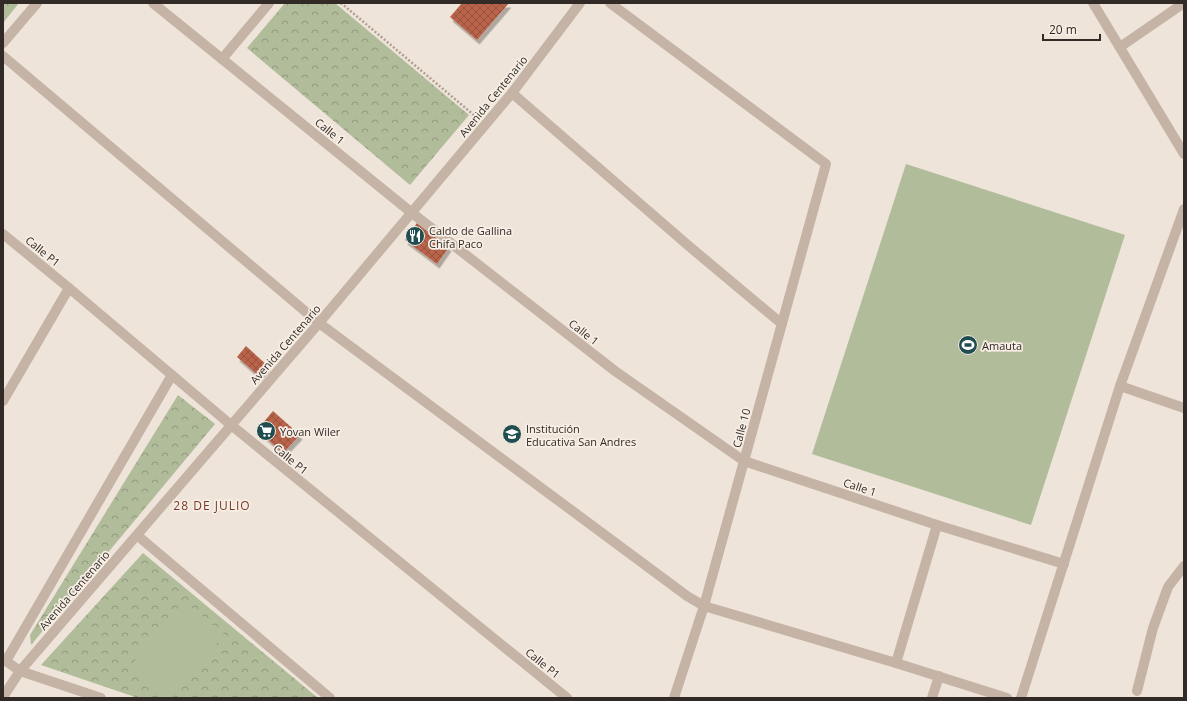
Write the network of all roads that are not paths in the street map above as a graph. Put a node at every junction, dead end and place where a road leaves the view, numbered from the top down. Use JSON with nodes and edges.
{"nodes":[{"id":1,"x":37,"y":3,"type":"edge"},
{"id":2,"x":153,"y":3,"type":"edge"},
{"id":3,"x":269,"y":3,"type":"edge"},
{"id":4,"x":580,"y":3,"type":"edge"},
{"id":5,"x":610,"y":3,"type":"edge"},
{"id":6,"x":1093,"y":3,"type":"edge"},
{"id":7,"x":1184,"y":3,"type":"edge"},
{"id":8,"x":3,"y":43,"type":"edge"},
{"id":9,"x":1120,"y":47,"type":"junction"},
{"id":10,"x":3,"y":56,"type":"edge"},
{"id":11,"x":222,"y":59,"type":"junction"},
{"id":12,"x":512,"y":93,"type":"junction"},
{"id":13,"x":1184,"y":154,"type":"edge"},
{"id":14,"x":1184,"y":209,"type":"edge"},
{"id":15,"x":412,"y":213,"type":"junction"},
{"id":16,"x":3,"y":234,"type":"edge"},
{"id":17,"x":69,"y":288,"type":"junction"},
{"id":18,"x":320,"y":322,"type":"junction"},
{"id":19,"x":782,"y":324,"type":"junction"},
{"id":20,"x":172,"y":375,"type":"junction"},
{"id":21,"x":1120,"y":386,"type":"junction"},
{"id":22,"x":3,"y":401,"type":"edge"},
{"id":23,"x":1184,"y":408,"type":"edge"},
{"id":24,"x":231,"y":425,"type":"junction"},
{"id":25,"x":744,"y":461,"type":"junction"},
{"id":26,"x":937,"y":525,"type":"junction"},
{"id":27,"x":138,"y":536,"type":"junction"},
{"id":28,"x":1064,"y":564,"type":"junction"},
{"id":29,"x":1184,"y":566,"type":"edge"},
{"id":30,"x":704,"y":606,"type":"junction"},
{"id":31,"x":4,"y":660,"type":"edge"},
{"id":32,"x":896,"y":663,"type":"junction"},
{"id":33,"x":20,"y":671,"type":"junction"},
{"id":34,"x":939,"y":676,"type":"junction"},
{"id":35,"x":1138,"y":691,"type":"dead end"},
{"id":36,"x":3,"y":697,"type":"edge"},
{"id":37,"x":101,"y":698,"type":"edge"},
{"id":38,"x":330,"y":698,"type":"edge"},
{"id":39,"x":567,"y":698,"type":"edge"},
{"id":40,"x":674,"y":698,"type":"edge"},
{"id":41,"x":932,"y":698,"type":"edge"},
{"id":42,"x":1007,"y":698,"type":"edge"},
{"id":43,"x":1021,"y":698,"type":"edge"}],
"edges":[{"from":1,"to":8,"type":"street"},
{"from":2,"to":11,"type":"street","name":"Calle 1"},
{"from":3,"to":11,"type":"street"},
{"from":4,"to":12,"type":"street","name":"Avenida Centenario"},
{"from":5,"to":19,"type":"street","name":"Calle 10"},
{"from":6,"to":9,"type":"street"},
{"from":7,"to":9,"type":"street"},
{"from":9,"to":13,"type":"street"},
{"from":10,"to":18,"type":"street"},
{"from":11,"to":15,"type":"street","name":"Calle 1"},
{"from":12,"to":15,"type":"street","name":"Avenida Centenario"},
{"from":12,"to":19,"type":"street"},
{"from":14,"to":21,"type":"street"},
{"from":15,"to":18,"type":"street","name":"Avenida Centenario"},
{"from":15,"to":25,"type":"street","name":"Calle 1"},
{"from":16,"to":17,"type":"street","name":"Calle P1"},
{"from":17,"to":20,"type":"street","name":"Calle P1"},
{"from":17,"to":22,"type":"street"},
{"from":18,"to":24,"type":"street","name":"Avenida Centenario"},
{"from":18,"to":30,"type":"street"},
{"from":19,"to":25,"type":"street","name":"Calle 10"},
{"from":20,"to":24,"type":"street","name":"Calle P1"},
{"from":20,"to":31,"type":"street"},
{"from":21,"to":23,"type":"street"},
{"from":21,"to":28,"type":"street"},
{"from":24,"to":27,"type":"street","name":"Avenida Centenario"},
{"from":24,"to":39,"type":"street","name":"Calle P1"},
{"from":25,"to":26,"type":"street","name":"Calle 1"},
{"from":25,"to":30,"type":"street","name":"Calle 10"},
{"from":26,"to":28,"type":"street","name":"Calle 1"},
{"from":26,"to":32,"type":"street"},
{"from":27,"to":33,"type":"street","name":"Avenida Centenario"},
{"from":27,"to":38,"type":"street"},
{"from":28,"to":43,"type":"street"},
{"from":29,"to":35,"type":"street"},
{"from":30,"to":32,"type":"street"},
{"from":30,"to":40,"type":"street","name":"Calle 10"},
{"from":31,"to":33,"type":"street"},
{"from":32,"to":34,"type":"street"},
{"from":33,"to":36,"type":"street","name":"Avenida Centenario"},
{"from":33,"to":37,"type":"street"},
{"from":34,"to":41,"type":"street"},
{"from":34,"to":42,"type":"street"}]}
